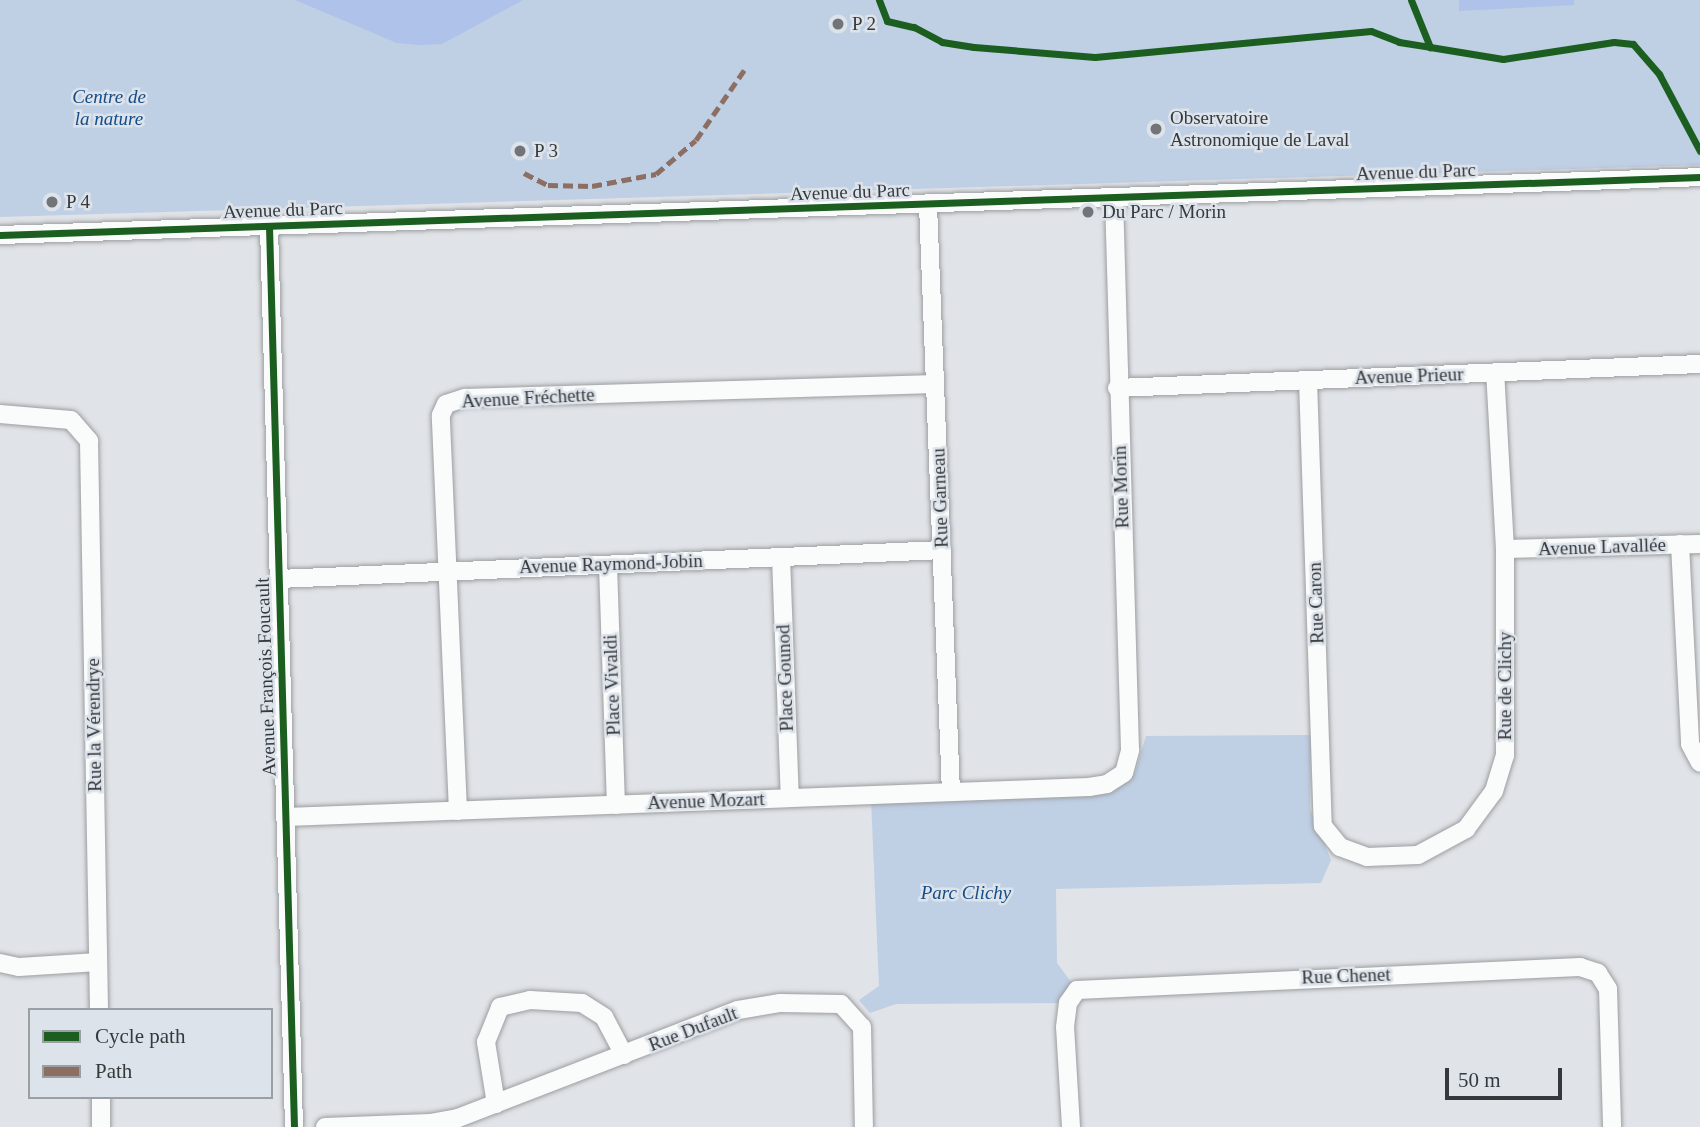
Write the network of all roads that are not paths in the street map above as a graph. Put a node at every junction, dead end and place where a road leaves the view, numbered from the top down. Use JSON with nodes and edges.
{"nodes":[{"id":1,"x":1700,"y":177,"type":"edge"},
{"id":2,"x":1114,"y":199,"type":"junction"},
{"id":3,"x":928,"y":205,"type":"junction"},
{"id":4,"x":269,"y":226,"type":"junction"},
{"id":5,"x":0,"y":235,"type":"edge"},
{"id":6,"x":1700,"y":364,"type":"edge"},
{"id":7,"x":1495,"y":372,"type":"junction"},
{"id":8,"x":1308,"y":380,"type":"junction"},
{"id":9,"x":935,"y":384,"type":"junction"},
{"id":10,"x":1117,"y":388,"type":"junction"},
{"id":11,"x":0,"y":414,"type":"edge"},
{"id":12,"x":1680,"y":544,"type":"junction"},
{"id":13,"x":1700,"y":544,"type":"edge"},
{"id":14,"x":1505,"y":549,"type":"junction"},
{"id":15,"x":942,"y":550,"type":"junction"},
{"id":16,"x":781,"y":557,"type":"junction"},
{"id":17,"x":608,"y":565,"type":"junction"},
{"id":18,"x":446,"y":572,"type":"junction"},
{"id":19,"x":279,"y":579,"type":"junction"},
{"id":20,"x":1700,"y":763,"type":"edge"},
{"id":21,"x":1124,"y":773,"type":"joint"},
{"id":22,"x":951,"y":792,"type":"junction"},
{"id":23,"x":790,"y":798,"type":"junction"},
{"id":24,"x":616,"y":805,"type":"junction"},
{"id":25,"x":458,"y":811,"type":"junction"},
{"id":26,"x":286,"y":817,"type":"junction"},
{"id":27,"x":1323,"y":826,"type":"joint"},
{"id":28,"x":98,"y":962,"type":"junction"},
{"id":29,"x":0,"y":963,"type":"edge"},
{"id":30,"x":99,"y":1008,"type":"edge"},
{"id":31,"x":624,"y":1055,"type":"junction"},
{"id":32,"x":101,"y":1099,"type":"edge"},
{"id":33,"x":496,"y":1104,"type":"junction"},
{"id":34,"x":101,"y":1127,"type":"edge"},
{"id":35,"x":295,"y":1127,"type":"edge"},
{"id":36,"x":325,"y":1127,"type":"edge"},
{"id":37,"x":864,"y":1127,"type":"edge"},
{"id":38,"x":1071,"y":1127,"type":"edge"},
{"id":39,"x":1612,"y":1127,"type":"edge"}],
"edges":[{"from":1,"to":2,"type":"street","name":"Avenue du Parc"},
{"from":2,"to":3,"type":"street","name":"Avenue du Parc"},
{"from":2,"to":10,"type":"street","name":"Rue Morin"},
{"from":3,"to":4,"type":"street","name":"Avenue du Parc"},
{"from":3,"to":9,"type":"street","name":"Rue Garneau"},
{"from":4,"to":5,"type":"street","name":"Avenue du Parc"},
{"from":4,"to":19,"type":"street","name":"Avenue François Foucault"},
{"from":6,"to":7,"type":"street","name":"Avenue Prieur"},
{"from":7,"to":8,"type":"street","name":"Avenue Prieur"},
{"from":7,"to":14,"type":"street","name":"Rue de Clichy"},
{"from":8,"to":10,"type":"street","name":"Avenue Prieur"},
{"from":8,"to":27,"type":"street","name":"Rue Caron"},
{"from":9,"to":15,"type":"street","name":"Rue Garneau"},
{"from":9,"to":18,"type":"street","name":"Avenue Fréchette"},
{"from":10,"to":21,"type":"street","name":"Rue Morin"},
{"from":11,"to":28,"type":"street","name":"Rue la Vérendrye"},
{"from":12,"to":13,"type":"street","name":"Avenue Lavallée"},
{"from":12,"to":14,"type":"street","name":"Avenue Lavallée"},
{"from":12,"to":20,"type":"street"},
{"from":14,"to":27,"type":"street","name":"Rue de Clichy"},
{"from":15,"to":16,"type":"street","name":"Avenue Raymond-Jobin"},
{"from":15,"to":22,"type":"street","name":"Rue Garneau"},
{"from":16,"to":17,"type":"street","name":"Avenue Raymond-Jobin"},
{"from":16,"to":23,"type":"street","name":"Place Gounod"},
{"from":17,"to":18,"type":"street","name":"Avenue Raymond-Jobin"},
{"from":17,"to":24,"type":"street","name":"Place Vivaldi"},
{"from":18,"to":19,"type":"street","name":"Avenue Raymond-Jobin"},
{"from":18,"to":25,"type":"street","name":"Avenue Fréchette"},
{"from":19,"to":26,"type":"street","name":"Avenue François Foucault"},
{"from":21,"to":22,"type":"street","name":"Avenue Mozart"},
{"from":22,"to":23,"type":"street","name":"Avenue Mozart"},
{"from":23,"to":24,"type":"street","name":"Avenue Mozart"},
{"from":24,"to":25,"type":"street","name":"Avenue Mozart"},
{"from":25,"to":26,"type":"street","name":"Avenue Mozart"},
{"from":26,"to":35,"type":"street","name":"Avenue François Foucault"},
{"from":28,"to":29,"type":"street"},
{"from":28,"to":30,"type":"street","name":"Rue la Vérendrye"},
{"from":31,"to":33,"type":"street","name":"Rue Dufault"},
{"from":31,"to":33,"type":"street","name":"Rue Dufault"},
{"from":31,"to":37,"type":"street","name":"Rue Dufault"},
{"from":32,"to":34,"type":"street"},
{"from":33,"to":36,"type":"street","name":"Rue Dufault"},
{"from":38,"to":39,"type":"street","name":"Rue Chenet"}]}
